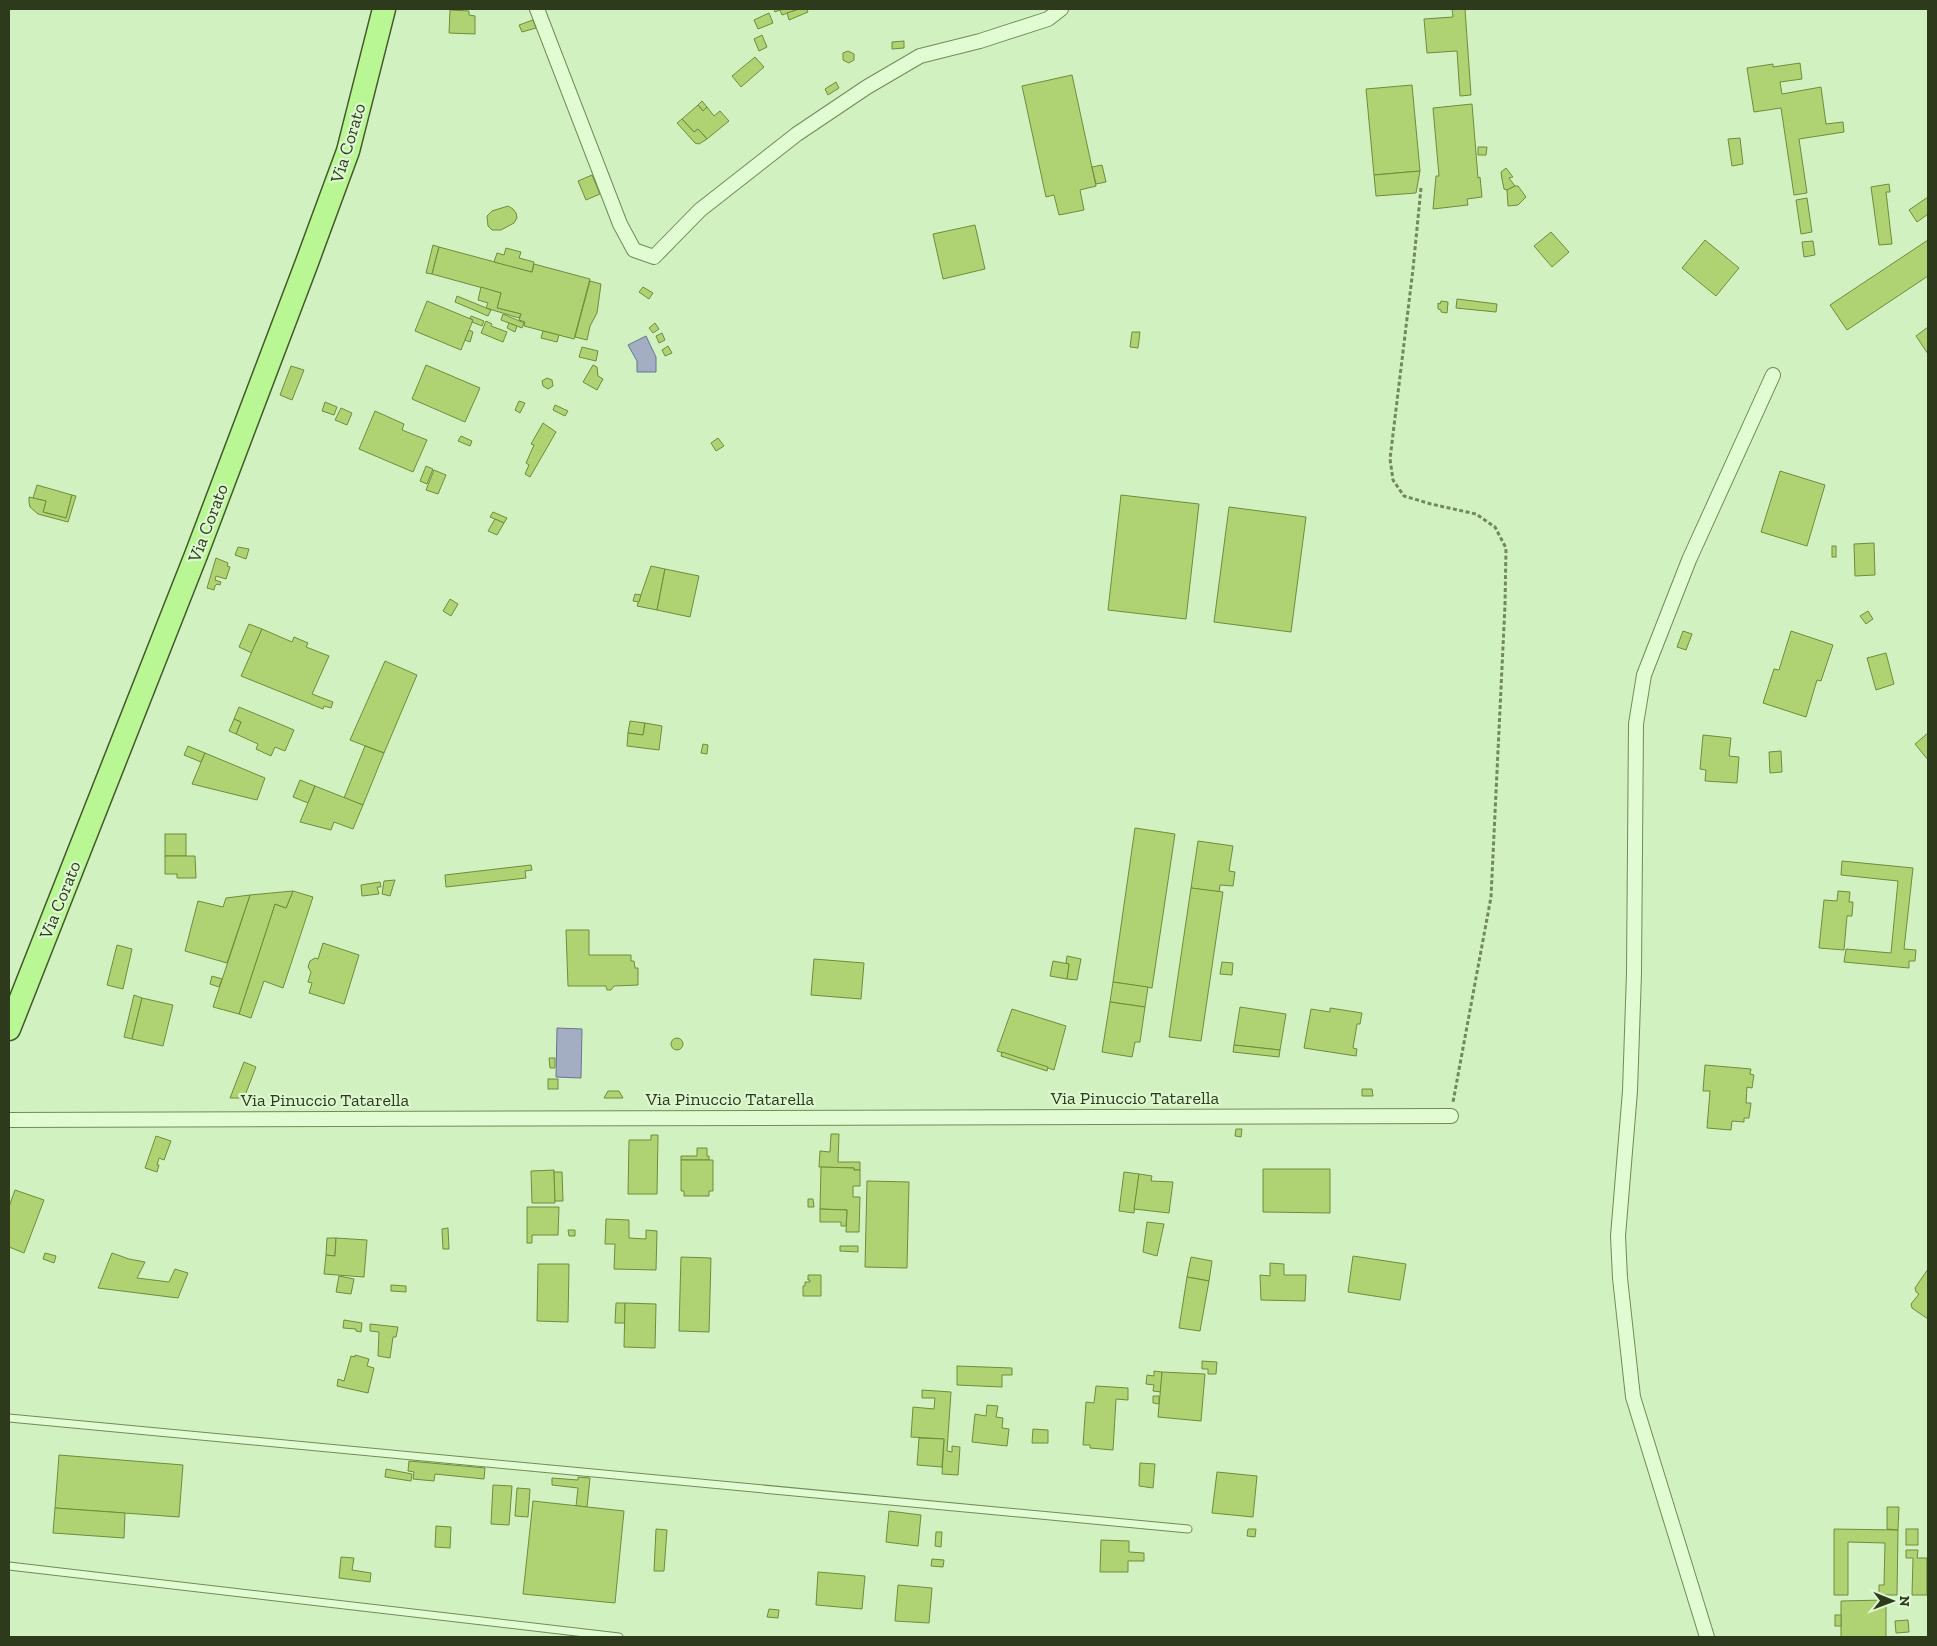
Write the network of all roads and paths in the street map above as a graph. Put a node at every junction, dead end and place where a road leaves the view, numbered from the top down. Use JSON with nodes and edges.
{"nodes":[{"id":1,"x":384,"y":9,"type":"edge"},
{"id":2,"x":537,"y":9,"type":"edge"},
{"id":3,"x":1061,"y":9,"type":"edge"},
{"id":4,"x":1421,"y":188,"type":"dead end"},
{"id":5,"x":1773,"y":375,"type":"dead end"},
{"id":6,"x":9,"y":1029,"type":"edge"},
{"id":7,"x":1451,"y":1116,"type":"joint"},
{"id":8,"x":9,"y":1120,"type":"edge"},
{"id":9,"x":9,"y":1418,"type":"edge"},
{"id":10,"x":1188,"y":1529,"type":"dead end"},
{"id":11,"x":9,"y":1566,"type":"edge"},
{"id":12,"x":619,"y":1637,"type":"edge"},
{"id":13,"x":1707,"y":1637,"type":"edge"}],
"edges":[{"from":1,"to":6,"type":"main road","name":"Via Corato"},
{"from":2,"to":3,"type":"street"},
{"from":4,"to":7,"type":"path"},
{"from":5,"to":13,"type":"street"},
{"from":7,"to":8,"type":"street","name":"Via Pinuccio Tatarella"},
{"from":9,"to":10,"type":"lane"},
{"from":11,"to":12,"type":"lane"}]}
